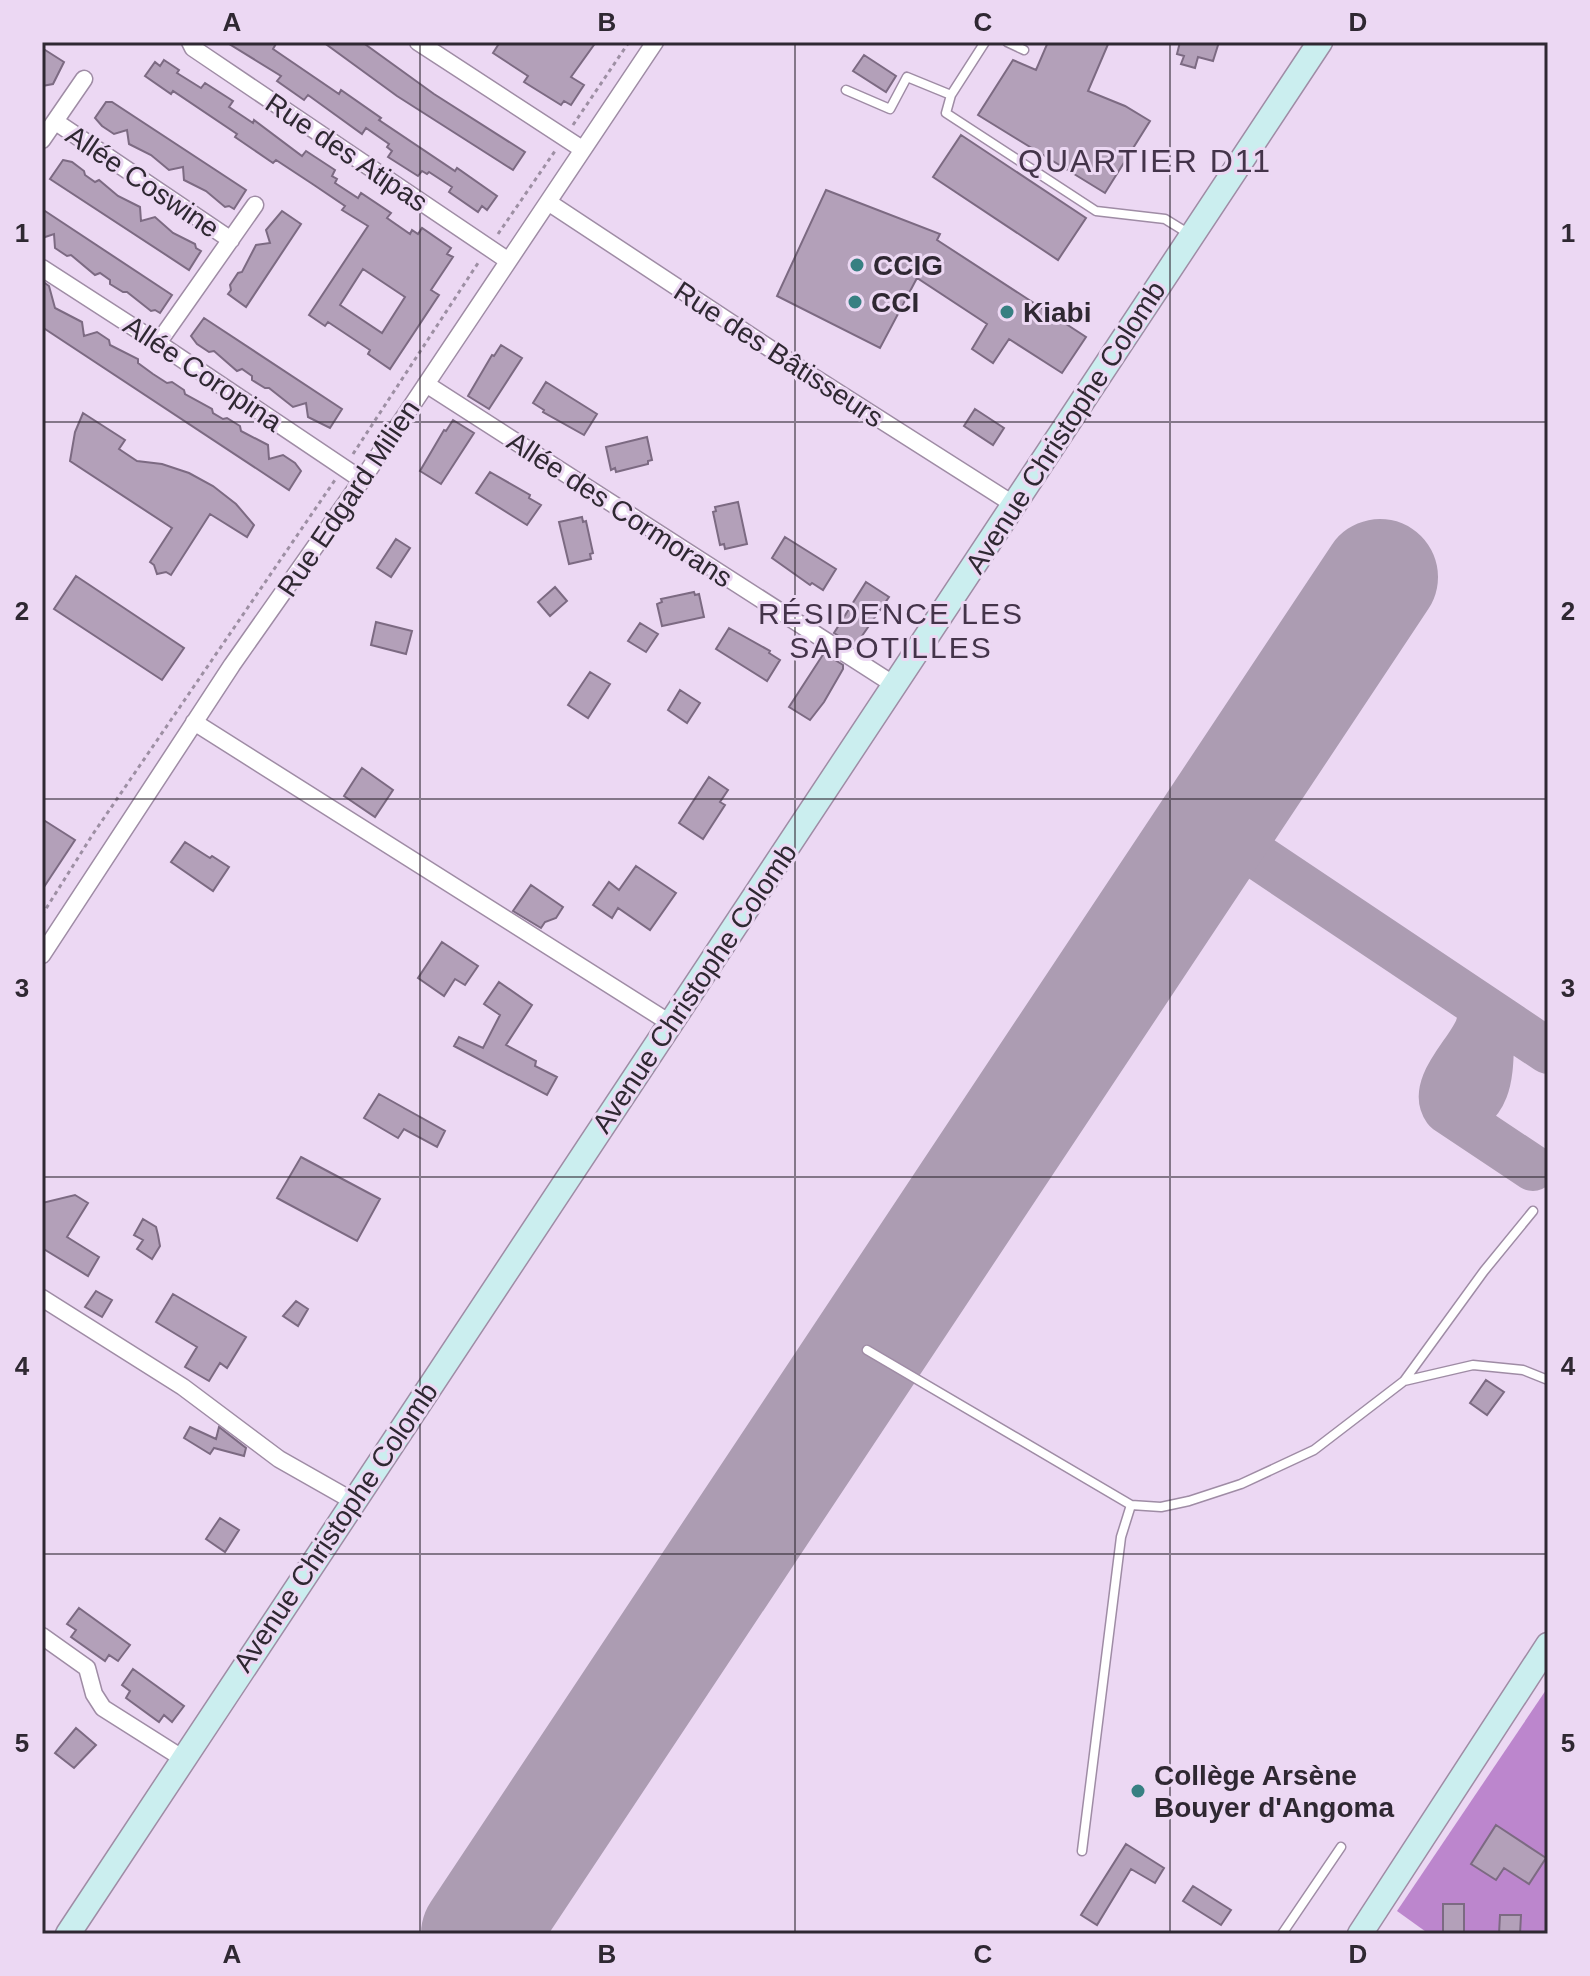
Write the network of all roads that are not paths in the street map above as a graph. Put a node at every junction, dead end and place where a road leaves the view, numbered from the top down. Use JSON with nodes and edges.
{"nodes":[{"id":1,"x":190,"y":42,"type":"edge"},
{"id":2,"x":418,"y":42,"type":"edge"},
{"id":3,"x":655,"y":42,"type":"edge"},
{"id":4,"x":985,"y":42,"type":"edge"},
{"id":5,"x":1007,"y":42,"type":"edge"},
{"id":6,"x":1320,"y":42,"type":"edge"},
{"id":7,"x":1024,"y":50,"type":"dead end"},
{"id":8,"x":84,"y":79,"type":"dead end"},
{"id":9,"x":846,"y":90,"type":"dead end"},
{"id":10,"x":951,"y":95,"type":"junction"},
{"id":11,"x":56,"y":122,"type":"junction"},
{"id":12,"x":42,"y":140,"type":"edge"},
{"id":13,"x":582,"y":149,"type":"junction"},
{"id":14,"x":548,"y":202,"type":"junction"},
{"id":15,"x":255,"y":205,"type":"dead end"},
{"id":16,"x":1192,"y":235,"type":"junction"},
{"id":17,"x":231,"y":240,"type":"junction"},
{"id":18,"x":507,"y":260,"type":"junction"},
{"id":19,"x":42,"y":268,"type":"edge"},
{"id":20,"x":158,"y":343,"type":"junction"},
{"id":21,"x":426,"y":384,"type":"junction"},
{"id":22,"x":362,"y":480,"type":"junction"},
{"id":23,"x":1013,"y":504,"type":"junction"},
{"id":24,"x":896,"y":686,"type":"junction"},
{"id":25,"x":194,"y":722,"type":"junction"},
{"id":26,"x":42,"y":955,"type":"edge"},
{"id":27,"x":670,"y":1023,"type":"junction"},
{"id":28,"x":1533,"y":1211,"type":"dead end"},
{"id":29,"x":42,"y":1298,"type":"edge"},
{"id":30,"x":867,"y":1350,"type":"dead end"},
{"id":31,"x":1548,"y":1380,"type":"edge"},
{"id":32,"x":1404,"y":1381,"type":"junction"},
{"id":33,"x":353,"y":1501,"type":"junction"},
{"id":34,"x":1131,"y":1505,"type":"junction"},
{"id":35,"x":42,"y":1636,"type":"edge"},
{"id":36,"x":1548,"y":1645,"type":"edge"},
{"id":37,"x":182,"y":1758,"type":"junction"},
{"id":38,"x":1341,"y":1847,"type":"dead end"},
{"id":39,"x":1082,"y":1851,"type":"dead end"},
{"id":40,"x":68,"y":1934,"type":"edge"},
{"id":41,"x":1282,"y":1934,"type":"edge"},
{"id":42,"x":1360,"y":1934,"type":"edge"}],
"edges":[{"from":1,"to":18,"type":"street","name":"Rue des Atipas"},
{"from":2,"to":13,"type":"street"},
{"from":3,"to":13,"type":"street","name":"Rue Edgard Milien"},
{"from":4,"to":10,"type":"lane"},
{"from":5,"to":7,"type":"lane"},
{"from":6,"to":16,"type":"street","name":"Avenue Christophe Colomb"},
{"from":8,"to":11,"type":"street"},
{"from":9,"to":10,"type":"lane"},
{"from":10,"to":16,"type":"lane"},
{"from":11,"to":12,"type":"street"},
{"from":11,"to":17,"type":"street","name":"Allée Coswine"},
{"from":13,"to":14,"type":"street","name":"Rue Edgard Milien"},
{"from":14,"to":18,"type":"street","name":"Rue Edgard Milien"},
{"from":14,"to":23,"type":"street","name":"Rue des Bâtisseurs"},
{"from":15,"to":17,"type":"street"},
{"from":16,"to":23,"type":"street","name":"Avenue Christophe Colomb"},
{"from":17,"to":20,"type":"street"},
{"from":18,"to":21,"type":"street","name":"Rue Edgard Milien"},
{"from":19,"to":20,"type":"street","name":"Allée Coropina"},
{"from":20,"to":22,"type":"street","name":"Allée Coropina"},
{"from":21,"to":22,"type":"street","name":"Rue Edgard Milien"},
{"from":21,"to":24,"type":"street","name":"Allée des Cormorans"},
{"from":22,"to":25,"type":"street","name":"Rue Edgard Milien"},
{"from":23,"to":24,"type":"street","name":"Avenue Christophe Colomb"},
{"from":24,"to":27,"type":"street","name":"Avenue Christophe Colomb"},
{"from":25,"to":26,"type":"street","name":"Rue Edgard Milien"},
{"from":25,"to":27,"type":"street"},
{"from":27,"to":33,"type":"street","name":"Avenue Christophe Colomb"},
{"from":28,"to":32,"type":"lane"},
{"from":29,"to":33,"type":"street"},
{"from":30,"to":34,"type":"lane"},
{"from":31,"to":32,"type":"lane"},
{"from":32,"to":34,"type":"lane"},
{"from":33,"to":37,"type":"street","name":"Avenue Christophe Colomb"},
{"from":34,"to":39,"type":"lane"},
{"from":35,"to":37,"type":"street"},
{"from":36,"to":42,"type":"street"},
{"from":37,"to":40,"type":"street","name":"Avenue Christophe Colomb"},
{"from":38,"to":41,"type":"lane"}]}
